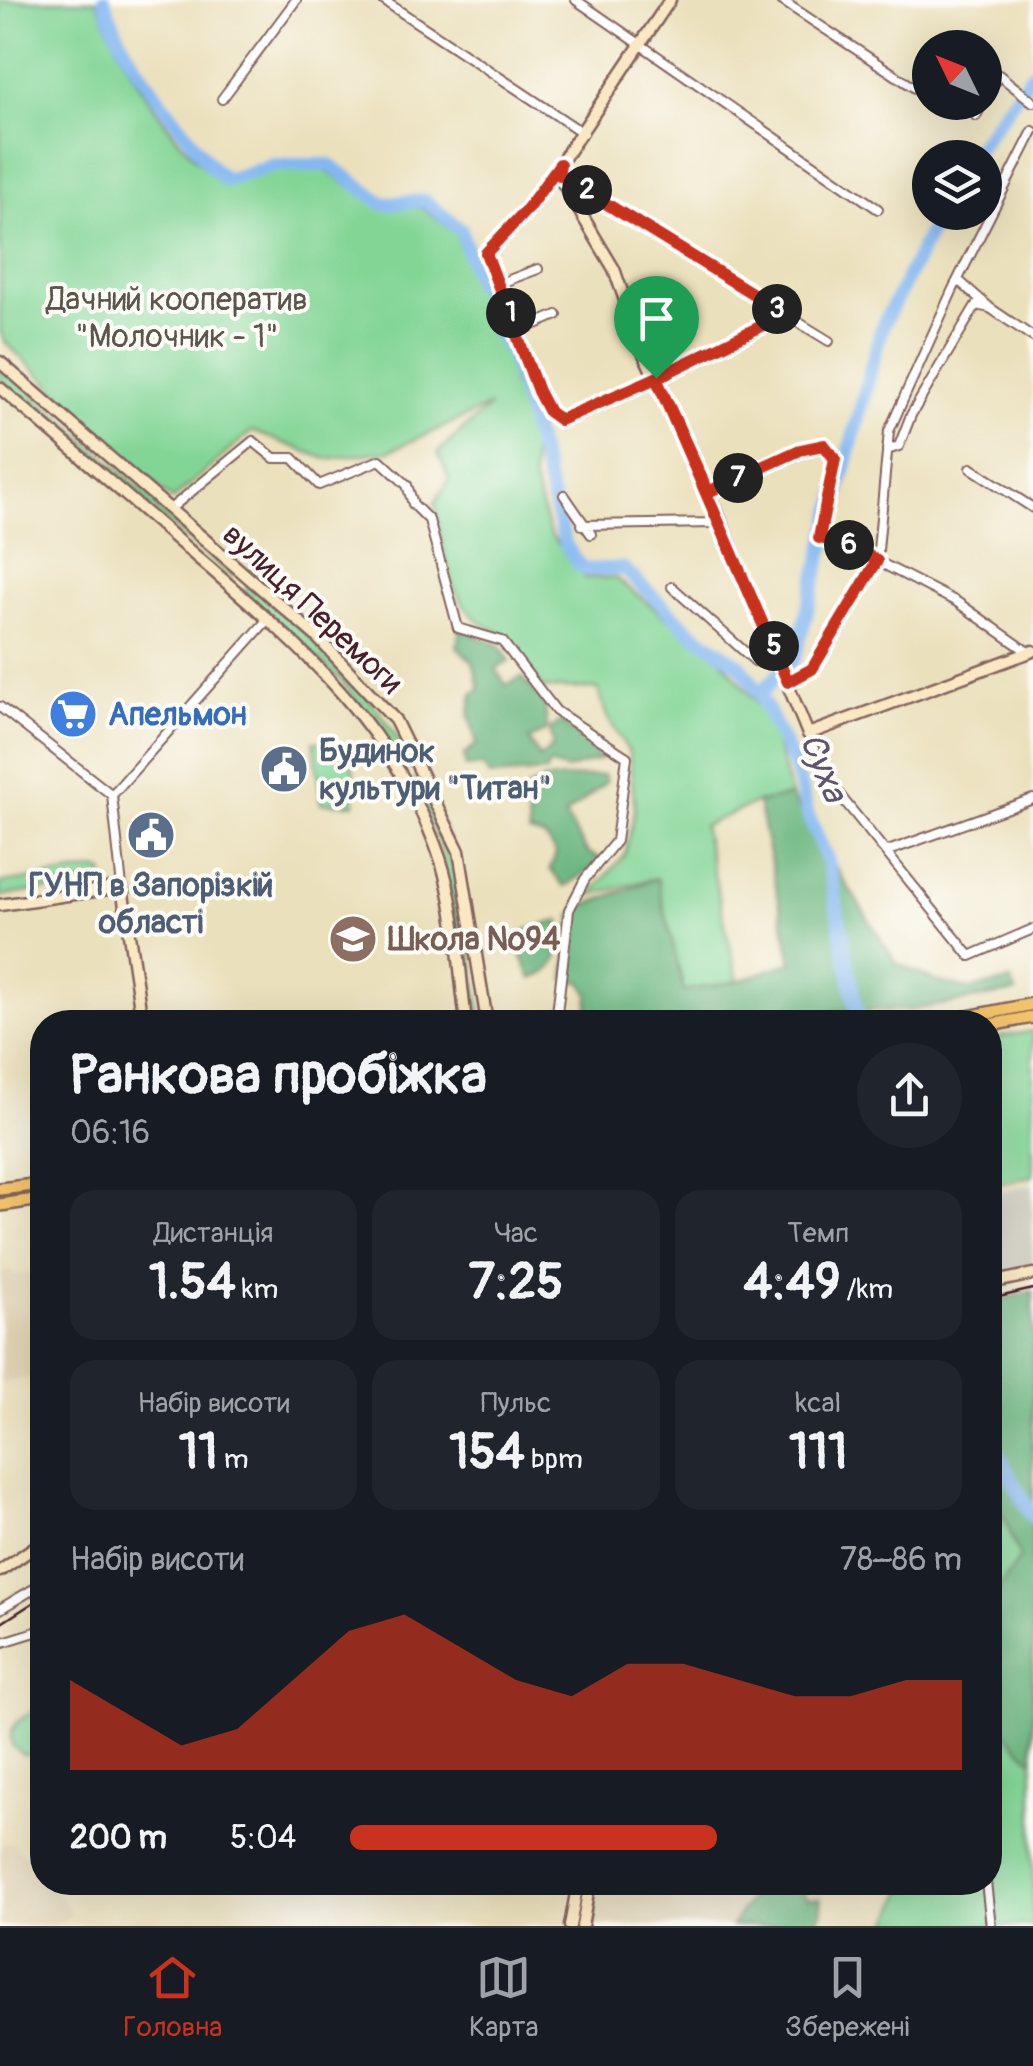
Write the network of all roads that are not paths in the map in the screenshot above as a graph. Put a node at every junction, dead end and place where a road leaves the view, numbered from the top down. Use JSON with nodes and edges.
{"nodes":[{"id":1,"x":296,"y":0,"type":"edge"},
{"id":2,"x":383,"y":0,"type":"edge"},
{"id":3,"x":576,"y":0,"type":"edge"},
{"id":4,"x":670,"y":0,"type":"edge"},
{"id":5,"x":781,"y":0,"type":"edge"},
{"id":6,"x":640,"y":46,"type":"junction"},
{"id":7,"x":1002,"y":77,"type":"edge"},
{"id":8,"x":912,"y":86,"type":"edge"},
{"id":9,"x":222,"y":98,"type":"dead end"},
{"id":10,"x":1033,"y":102,"type":"edge"},
{"id":11,"x":1033,"y":131,"type":"edge"},
{"id":12,"x":583,"y":133,"type":"junction"},
{"id":13,"x":561,"y":165,"type":"junction"},
{"id":14,"x":878,"y":209,"type":"dead end"},
{"id":15,"x":538,"y":269,"type":"dead end"},
{"id":16,"x":958,"y":280,"type":"junction"},
{"id":17,"x":501,"y":283,"type":"junction"},
{"id":18,"x":990,"y":308,"type":"junction"},
{"id":19,"x":557,"y":314,"type":"dead end"},
{"id":20,"x":786,"y":314,"type":"junction"},
{"id":21,"x":517,"y":332,"type":"junction"},
{"id":22,"x":1033,"y":337,"type":"edge"},
{"id":23,"x":830,"y":340,"type":"dead end"},
{"id":24,"x":0,"y":362,"type":"edge"},
{"id":25,"x":656,"y":378,"type":"junction"},
{"id":26,"x":0,"y":388,"type":"edge"},
{"id":27,"x":887,"y":450,"type":"junction"},
{"id":28,"x":971,"y":468,"type":"dead end"},
{"id":29,"x":708,"y":492,"type":"junction"},
{"id":30,"x":564,"y":495,"type":"dead end"},
{"id":31,"x":1033,"y":508,"type":"edge"},
{"id":32,"x":170,"y":509,"type":"junction"},
{"id":33,"x":720,"y":519,"type":"junction"},
{"id":34,"x":582,"y":525,"type":"junction"},
{"id":35,"x":591,"y":534,"type":"dead end"},
{"id":36,"x":877,"y":561,"type":"junction"},
{"id":37,"x":245,"y":574,"type":"junction"},
{"id":38,"x":672,"y":587,"type":"dead end"},
{"id":39,"x":233,"y":588,"type":"junction"},
{"id":40,"x":268,"y":619,"type":"junction"},
{"id":41,"x":1031,"y":652,"type":"edge"},
{"id":42,"x":786,"y":675,"type":"junction"},
{"id":43,"x":0,"y":707,"type":"edge"},
{"id":44,"x":808,"y":734,"type":"junction"},
{"id":45,"x":422,"y":770,"type":"junction"},
{"id":46,"x":403,"y":779,"type":"junction"},
{"id":47,"x":112,"y":794,"type":"junction"},
{"id":48,"x":1033,"y":798,"type":"edge"},
{"id":49,"x":888,"y":851,"type":"junction"},
{"id":50,"x":122,"y":887,"type":"junction"},
{"id":51,"x":0,"y":905,"type":"edge"},
{"id":52,"x":1033,"y":930,"type":"edge"},
{"id":53,"x":1033,"y":1004,"type":"edge"},
{"id":54,"x":140,"y":1010,"type":"edge"},
{"id":55,"x":464,"y":1010,"type":"edge"},
{"id":56,"x":485,"y":1010,"type":"edge"},
{"id":57,"x":557,"y":1010,"type":"edge"},
{"id":58,"x":1002,"y":1010,"type":"edge"},
{"id":59,"x":1033,"y":1017,"type":"edge"},
{"id":60,"x":1002,"y":1023,"type":"edge"},
{"id":61,"x":30,"y":1185,"type":"edge"},
{"id":62,"x":0,"y":1189,"type":"edge"},
{"id":63,"x":30,"y":1201,"type":"edge"},
{"id":64,"x":0,"y":1205,"type":"edge"},
{"id":65,"x":1033,"y":1274,"type":"edge"},
{"id":66,"x":1002,"y":1280,"type":"edge"},
{"id":67,"x":30,"y":1550,"type":"edge"},
{"id":68,"x":0,"y":1571,"type":"edge"},
{"id":69,"x":30,"y":1591,"type":"edge"},
{"id":70,"x":0,"y":1609,"type":"edge"},
{"id":71,"x":30,"y":1634,"type":"edge"},
{"id":72,"x":0,"y":1644,"type":"edge"},
{"id":73,"x":576,"y":1895,"type":"edge"},
{"id":74,"x":588,"y":1895,"type":"edge"},
{"id":75,"x":987,"y":1895,"type":"edge"},
{"id":76,"x":570,"y":1926,"type":"edge"},
{"id":77,"x":582,"y":1926,"type":"edge"},
{"id":78,"x":991,"y":1926,"type":"edge"}],
"edges":[{"from":1,"to":9,"type":"street"},
{"from":2,"to":12,"type":"street"},
{"from":3,"to":6,"type":"street"},
{"from":4,"to":6,"type":"main road"},
{"from":5,"to":8,"type":"street"},
{"from":6,"to":12,"type":"main road"},
{"from":6,"to":14,"type":"street"},
{"from":7,"to":10,"type":"street"},
{"from":11,"to":16,"type":"street"},
{"from":12,"to":13,"type":"main road"},
{"from":13,"to":17,"type":"street"},
{"from":13,"to":20,"type":"street"},
{"from":13,"to":25,"type":"main road"},
{"from":15,"to":17,"type":"street"},
{"from":16,"to":18,"type":"street"},
{"from":16,"to":27,"type":"street"},
{"from":17,"to":21,"type":"street"},
{"from":18,"to":22,"type":"street"},
{"from":18,"to":27,"type":"street"},
{"from":19,"to":21,"type":"street"},
{"from":20,"to":23,"type":"street"},
{"from":20,"to":25,"type":"street"},
{"from":21,"to":25,"type":"street"},
{"from":24,"to":32,"type":"main road","name":"вулиця Перемоги"},
{"from":25,"to":29,"type":"main road"},
{"from":26,"to":39,"type":"main road","name":"вулиця Перемоги"},
{"from":27,"to":36,"type":"street"},
{"from":28,"to":31,"type":"street"},
{"from":29,"to":33,"type":"main road"},
{"from":29,"to":36,"type":"street"},
{"from":30,"to":34,"type":"street"},
{"from":32,"to":37,"type":"main road","name":"вулиця Перемоги"},
{"from":32,"to":57,"type":"street"},
{"from":33,"to":34,"type":"street"},
{"from":33,"to":42,"type":"main road"},
{"from":34,"to":35,"type":"street"},
{"from":36,"to":41,"type":"street"},
{"from":36,"to":42,"type":"street"},
{"from":37,"to":39,"type":"main road"},
{"from":37,"to":45,"type":"main road","name":"вулиця Перемоги"},
{"from":38,"to":42,"type":"street"},
{"from":39,"to":40,"type":"main road","name":"вулиця Перемоги"},
{"from":40,"to":46,"type":"main road","name":"вулиця Перемоги"},
{"from":40,"to":47,"type":"street"},
{"from":41,"to":44,"type":"main road"},
{"from":42,"to":44,"type":"main road"},
{"from":43,"to":47,"type":"street"},
{"from":44,"to":49,"type":"street"},
{"from":45,"to":46,"type":"main road"},
{"from":45,"to":56,"type":"main road","name":"вулиця Перемоги"},
{"from":46,"to":55,"type":"main road","name":"вулиця Перемоги"},
{"from":47,"to":50,"type":"street"},
{"from":48,"to":49,"type":"street"},
{"from":49,"to":52,"type":"street"},
{"from":50,"to":51,"type":"main road"},
{"from":50,"to":54,"type":"main road"},
{"from":53,"to":58,"type":"main road"},
{"from":59,"to":60,"type":"main road"},
{"from":61,"to":62,"type":"main road"},
{"from":63,"to":64,"type":"main road"},
{"from":65,"to":66,"type":"main road"},
{"from":67,"to":68,"type":"main road"},
{"from":69,"to":70,"type":"street"},
{"from":71,"to":72,"type":"street"},
{"from":73,"to":76,"type":"main road"},
{"from":74,"to":77,"type":"main road"},
{"from":75,"to":78,"type":"street"}]}
